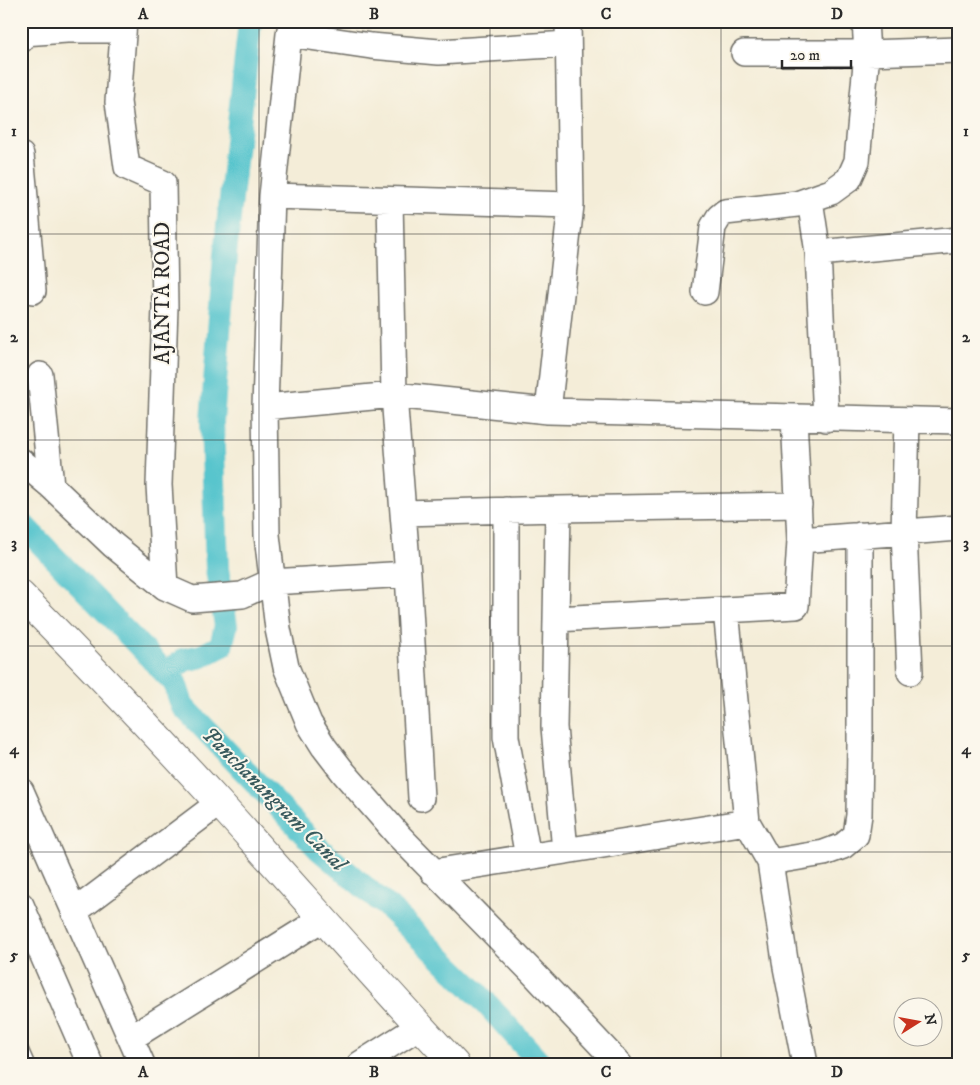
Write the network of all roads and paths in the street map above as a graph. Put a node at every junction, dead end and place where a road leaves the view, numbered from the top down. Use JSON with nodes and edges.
{"nodes":[{"id":1,"x":865,"y":21,"type":"edge"},
{"id":2,"x":123,"y":26,"type":"edge"},
{"id":3,"x":290,"y":28,"type":"edge"},
{"id":4,"x":568,"y":33,"type":"edge"},
{"id":5,"x":22,"y":35,"type":"edge"},
{"id":6,"x":959,"y":50,"type":"edge"},
{"id":7,"x":744,"y":53,"type":"dead end"},
{"id":8,"x":867,"y":53,"type":"junction"},
{"id":9,"x":21,"y":155,"type":"edge"},
{"id":10,"x":23,"y":186,"type":"edge"},
{"id":11,"x":272,"y":196,"type":"junction"},
{"id":12,"x":390,"y":200,"type":"junction"},
{"id":13,"x":810,"y":200,"type":"junction"},
{"id":14,"x":571,"y":205,"type":"junction"},
{"id":15,"x":959,"y":240,"type":"edge"},
{"id":16,"x":818,"y":253,"type":"junction"},
{"id":17,"x":33,"y":291,"type":"dead end"},
{"id":18,"x":706,"y":292,"type":"dead end"},
{"id":19,"x":40,"y":375,"type":"dead end"},
{"id":20,"x":394,"y":395,"type":"junction"},
{"id":21,"x":265,"y":408,"type":"junction"},
{"id":22,"x":548,"y":411,"type":"junction"},
{"id":23,"x":794,"y":417,"type":"junction"},
{"id":24,"x":826,"y":419,"type":"junction"},
{"id":25,"x":908,"y":420,"type":"junction"},
{"id":26,"x":959,"y":421,"type":"edge"},
{"id":27,"x":21,"y":462,"type":"edge"},
{"id":28,"x":51,"y":486,"type":"junction"},
{"id":29,"x":798,"y":505,"type":"junction"},
{"id":30,"x":558,"y":509,"type":"junction"},
{"id":31,"x":506,"y":510,"type":"junction"},
{"id":32,"x":403,"y":513,"type":"junction"},
{"id":33,"x":959,"y":528,"type":"edge"},
{"id":34,"x":904,"y":532,"type":"junction"},
{"id":35,"x":860,"y":535,"type":"junction"},
{"id":36,"x":800,"y":540,"type":"junction"},
{"id":37,"x":408,"y":574,"type":"junction"},
{"id":38,"x":271,"y":582,"type":"junction"},
{"id":39,"x":166,"y":587,"type":"junction"},
{"id":40,"x":21,"y":595,"type":"edge"},
{"id":41,"x":726,"y":610,"type":"junction"},
{"id":42,"x":556,"y":619,"type":"junction"},
{"id":43,"x":910,"y":672,"type":"dead end"},
{"id":44,"x":21,"y":791,"type":"edge"},
{"id":45,"x":422,"y":798,"type":"dead end"},
{"id":46,"x":219,"y":803,"type":"junction"},
{"id":47,"x":747,"y":822,"type":"junction"},
{"id":48,"x":565,"y":851,"type":"junction"},
{"id":49,"x":528,"y":857,"type":"junction"},
{"id":50,"x":770,"y":862,"type":"junction"},
{"id":51,"x":433,"y":872,"type":"junction"},
{"id":52,"x":21,"y":905,"type":"edge"},
{"id":53,"x":74,"y":912,"type":"junction"},
{"id":54,"x":322,"y":919,"type":"junction"},
{"id":55,"x":420,"y":1026,"type":"junction"},
{"id":56,"x":131,"y":1038,"type":"junction"},
{"id":57,"x":21,"y":1048,"type":"edge"},
{"id":58,"x":28,"y":1064,"type":"edge"},
{"id":59,"x":90,"y":1064,"type":"edge"},
{"id":60,"x":142,"y":1064,"type":"edge"},
{"id":61,"x":360,"y":1064,"type":"edge"},
{"id":62,"x":455,"y":1064,"type":"edge"},
{"id":63,"x":619,"y":1064,"type":"edge"},
{"id":64,"x":805,"y":1064,"type":"edge"}],
"edges":[{"from":1,"to":8,"type":"street"},
{"from":2,"to":5,"type":"street"},
{"from":2,"to":39,"type":"street","name":"AJANTA ROAD"},
{"from":3,"to":4,"type":"street"},
{"from":3,"to":11,"type":"street"},
{"from":4,"to":14,"type":"street"},
{"from":6,"to":8,"type":"street"},
{"from":7,"to":8,"type":"street"},
{"from":8,"to":13,"type":"street"},
{"from":9,"to":10,"type":"street"},
{"from":10,"to":17,"type":"street"},
{"from":11,"to":12,"type":"street"},
{"from":11,"to":21,"type":"street"},
{"from":12,"to":14,"type":"street"},
{"from":12,"to":20,"type":"street"},
{"from":13,"to":16,"type":"street"},
{"from":13,"to":18,"type":"street"},
{"from":14,"to":22,"type":"street"},
{"from":15,"to":16,"type":"street"},
{"from":16,"to":24,"type":"street"},
{"from":19,"to":28,"type":"street"},
{"from":20,"to":21,"type":"street"},
{"from":20,"to":22,"type":"street"},
{"from":20,"to":32,"type":"street"},
{"from":21,"to":38,"type":"street"},
{"from":22,"to":23,"type":"street"},
{"from":23,"to":24,"type":"street"},
{"from":23,"to":29,"type":"street"},
{"from":24,"to":25,"type":"street"},
{"from":25,"to":26,"type":"street"},
{"from":25,"to":34,"type":"street"},
{"from":27,"to":28,"type":"street"},
{"from":28,"to":39,"type":"street"},
{"from":29,"to":30,"type":"street"},
{"from":29,"to":36,"type":"street"},
{"from":30,"to":31,"type":"street"},
{"from":30,"to":42,"type":"street"},
{"from":31,"to":32,"type":"street"},
{"from":31,"to":49,"type":"street"},
{"from":32,"to":37,"type":"street"},
{"from":33,"to":34,"type":"street"},
{"from":34,"to":35,"type":"street"},
{"from":34,"to":43,"type":"street"},
{"from":35,"to":36,"type":"street"},
{"from":35,"to":50,"type":"street"},
{"from":36,"to":41,"type":"street"},
{"from":37,"to":38,"type":"street"},
{"from":37,"to":45,"type":"street"},
{"from":38,"to":39,"type":"street"},
{"from":38,"to":51,"type":"street"},
{"from":40,"to":46,"type":"street"},
{"from":41,"to":42,"type":"street"},
{"from":41,"to":47,"type":"street"},
{"from":42,"to":48,"type":"street"},
{"from":44,"to":53,"type":"street"},
{"from":46,"to":53,"type":"street"},
{"from":46,"to":54,"type":"street"},
{"from":47,"to":48,"type":"street"},
{"from":47,"to":50,"type":"street"},
{"from":48,"to":49,"type":"street"},
{"from":49,"to":51,"type":"street"},
{"from":50,"to":64,"type":"street"},
{"from":51,"to":63,"type":"street"},
{"from":52,"to":59,"type":"street"},
{"from":53,"to":56,"type":"street"},
{"from":54,"to":55,"type":"street"},
{"from":54,"to":56,"type":"street"},
{"from":55,"to":61,"type":"street"},
{"from":55,"to":62,"type":"street"},
{"from":56,"to":60,"type":"street"},
{"from":57,"to":58,"type":"lane"}]}
